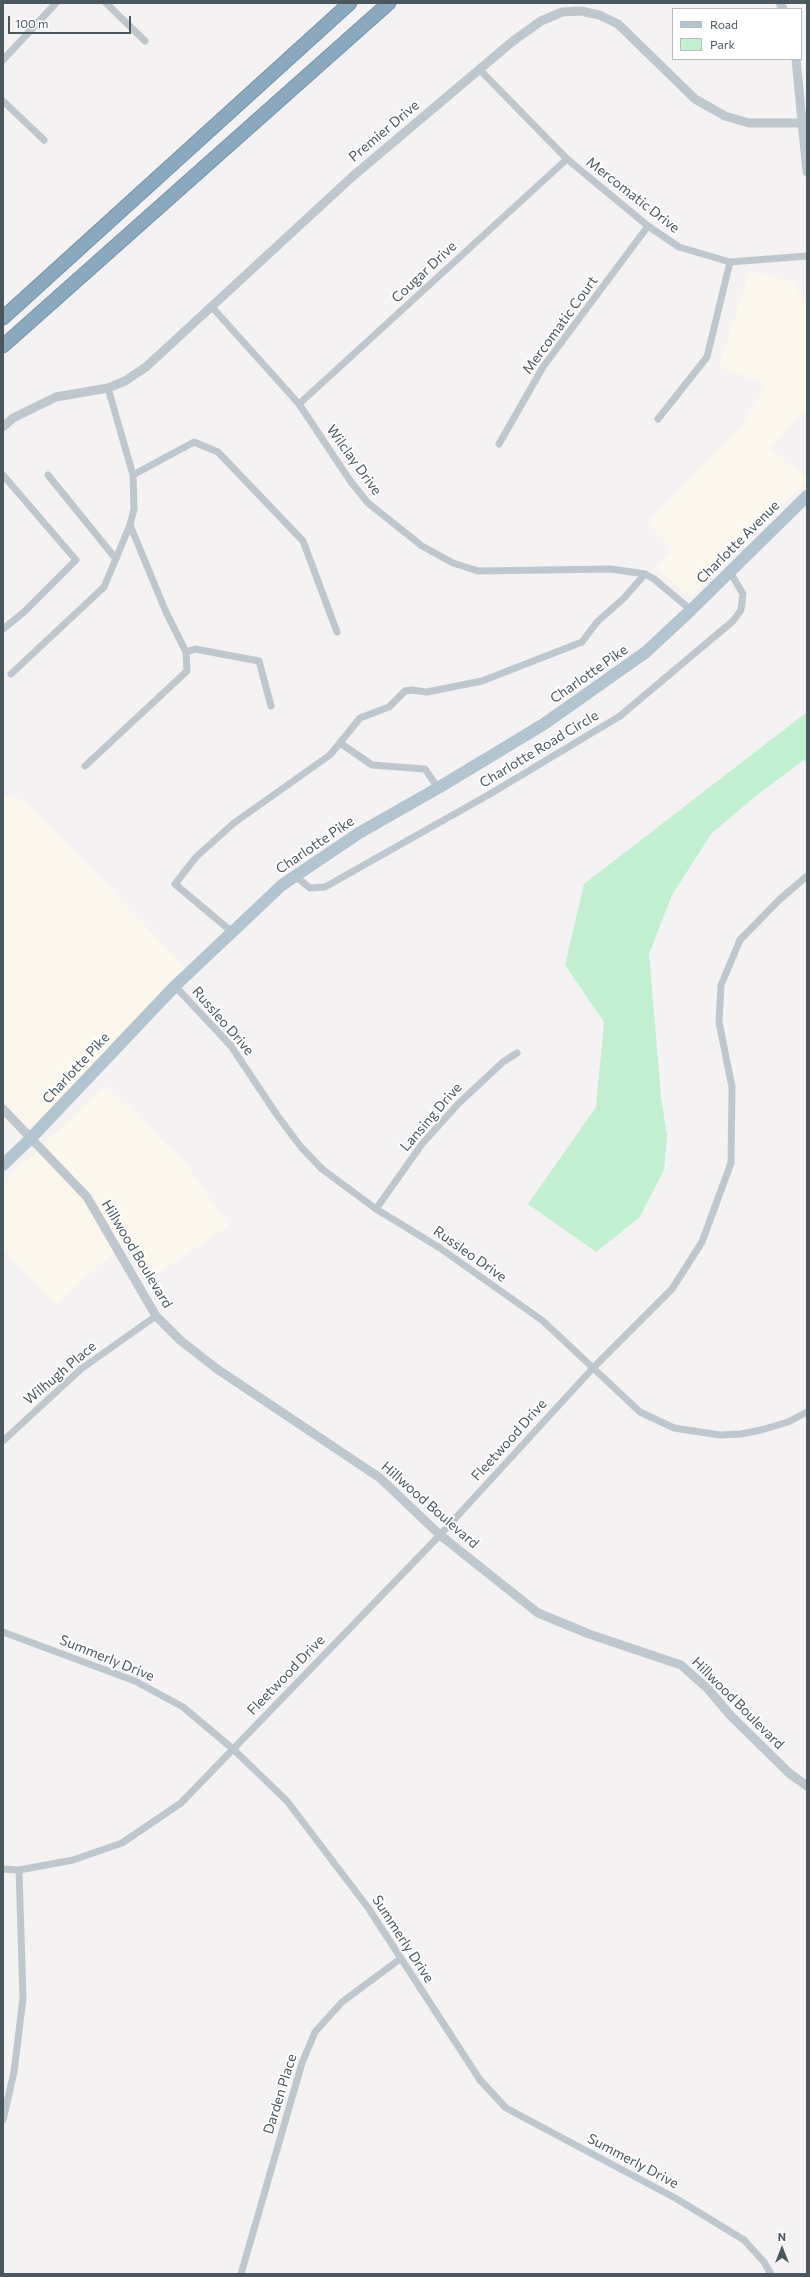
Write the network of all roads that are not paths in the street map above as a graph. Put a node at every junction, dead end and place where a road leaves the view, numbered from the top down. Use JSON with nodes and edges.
{"nodes":[{"id":1,"x":56,"y":3,"type":"edge"},
{"id":2,"x":106,"y":3,"type":"edge"},
{"id":3,"x":350,"y":3,"type":"edge"},
{"id":4,"x":389,"y":3,"type":"edge"},
{"id":5,"x":145,"y":41,"type":"dead end"},
{"id":6,"x":3,"y":60,"type":"edge"},
{"id":7,"x":796,"y":60,"type":"edge"},
{"id":8,"x":480,"y":69,"type":"junction"},
{"id":9,"x":3,"y":101,"type":"edge"},
{"id":10,"x":802,"y":123,"type":"junction"},
{"id":11,"x":44,"y":140,"type":"dead end"},
{"id":12,"x":567,"y":159,"type":"junction"},
{"id":13,"x":807,"y":172,"type":"edge"},
{"id":14,"x":648,"y":226,"type":"junction"},
{"id":15,"x":807,"y":256,"type":"edge"},
{"id":16,"x":730,"y":262,"type":"junction"},
{"id":17,"x":212,"y":307,"type":"junction"},
{"id":18,"x":3,"y":318,"type":"edge"},
{"id":19,"x":3,"y":346,"type":"edge"},
{"id":20,"x":108,"y":388,"type":"junction"},
{"id":21,"x":299,"y":404,"type":"junction"},
{"id":22,"x":658,"y":419,"type":"dead end"},
{"id":23,"x":3,"y":428,"type":"edge"},
{"id":24,"x":499,"y":444,"type":"dead end"},
{"id":25,"x":3,"y":475,"type":"edge"},
{"id":26,"x":48,"y":475,"type":"dead end"},
{"id":27,"x":133,"y":475,"type":"junction"},
{"id":28,"x":807,"y":496,"type":"edge"},
{"id":29,"x":130,"y":525,"type":"junction"},
{"id":30,"x":116,"y":559,"type":"junction"},
{"id":31,"x":730,"y":572,"type":"junction"},
{"id":32,"x":645,"y":574,"type":"junction"},
{"id":33,"x":691,"y":610,"type":"junction"},
{"id":34,"x":3,"y":629,"type":"edge"},
{"id":35,"x":336,"y":632,"type":"dead end"},
{"id":36,"x":186,"y":652,"type":"junction"},
{"id":37,"x":11,"y":674,"type":"dead end"},
{"id":38,"x":271,"y":706,"type":"dead end"},
{"id":39,"x":340,"y":743,"type":"junction"},
{"id":40,"x":85,"y":766,"type":"dead end"},
{"id":41,"x":438,"y":788,"type":"junction"},
{"id":42,"x":295,"y":876,"type":"junction"},
{"id":43,"x":807,"y":876,"type":"edge"},
{"id":44,"x":232,"y":932,"type":"junction"},
{"id":45,"x":175,"y":986,"type":"junction"},
{"id":46,"x":517,"y":1054,"type":"dead end"},
{"id":47,"x":3,"y":1109,"type":"edge"},
{"id":48,"x":30,"y":1139,"type":"junction"},
{"id":49,"x":3,"y":1165,"type":"edge"},
{"id":50,"x":376,"y":1209,"type":"junction"},
{"id":51,"x":156,"y":1316,"type":"junction"},
{"id":52,"x":592,"y":1368,"type":"junction"},
{"id":53,"x":807,"y":1412,"type":"edge"},
{"id":54,"x":3,"y":1441,"type":"edge"},
{"id":55,"x":440,"y":1534,"type":"junction"},
{"id":56,"x":3,"y":1632,"type":"edge"},
{"id":57,"x":233,"y":1749,"type":"junction"},
{"id":58,"x":807,"y":1786,"type":"edge"},
{"id":59,"x":3,"y":1869,"type":"edge"},
{"id":60,"x":19,"y":1870,"type":"junction"},
{"id":61,"x":400,"y":1959,"type":"junction"},
{"id":62,"x":3,"y":2120,"type":"edge"},
{"id":63,"x":241,"y":2274,"type":"edge"},
{"id":64,"x":771,"y":2274,"type":"edge"}],
"edges":[{"from":1,"to":6,"type":"street"},
{"from":2,"to":5,"type":"street"},
{"from":3,"to":18,"type":"highway"},
{"from":4,"to":19,"type":"highway"},
{"from":7,"to":10,"type":"street"},
{"from":8,"to":10,"type":"street","name":"Premier Drive"},
{"from":8,"to":12,"type":"street","name":"Mercomatic Drive"},
{"from":8,"to":17,"type":"street","name":"Premier Drive"},
{"from":9,"to":11,"type":"street"},
{"from":10,"to":13,"type":"street"},
{"from":12,"to":14,"type":"street","name":"Mercomatic Drive"},
{"from":12,"to":21,"type":"street","name":"Cougar Drive"},
{"from":14,"to":16,"type":"street","name":"Mercomatic Drive"},
{"from":14,"to":24,"type":"street","name":"Mercomatic Court"},
{"from":15,"to":16,"type":"street","name":"Mercomatic Drive"},
{"from":16,"to":22,"type":"street"},
{"from":17,"to":20,"type":"street","name":"Premier Drive"},
{"from":17,"to":21,"type":"street","name":"Wilclay Drive"},
{"from":20,"to":23,"type":"street","name":"Premier Drive"},
{"from":20,"to":27,"type":"street"},
{"from":21,"to":32,"type":"street","name":"Wilclay Drive"},
{"from":25,"to":34,"type":"street"},
{"from":26,"to":30,"type":"street"},
{"from":27,"to":29,"type":"street"},
{"from":27,"to":35,"type":"street"},
{"from":28,"to":31,"type":"main road","name":"Charlotte Avenue"},
{"from":29,"to":30,"type":"street"},
{"from":29,"to":36,"type":"street"},
{"from":30,"to":37,"type":"street"},
{"from":31,"to":33,"type":"main road","name":"Charlotte Avenue"},
{"from":31,"to":42,"type":"street","name":"Charlotte Road Circle"},
{"from":32,"to":33,"type":"street","name":"Wilclay Drive"},
{"from":32,"to":39,"type":"street"},
{"from":33,"to":41,"type":"main road","name":"Charlotte Pike"},
{"from":36,"to":38,"type":"street"},
{"from":36,"to":40,"type":"street"},
{"from":39,"to":41,"type":"street"},
{"from":39,"to":44,"type":"street"},
{"from":41,"to":42,"type":"main road","name":"Charlotte Pike"},
{"from":42,"to":44,"type":"main road","name":"Charlotte Pike"},
{"from":43,"to":52,"type":"street","name":"Fleetwood Drive"},
{"from":44,"to":45,"type":"main road","name":"Charlotte Pike"},
{"from":45,"to":48,"type":"main road","name":"Charlotte Pike"},
{"from":45,"to":50,"type":"street","name":"Russleo Drive"},
{"from":46,"to":50,"type":"street","name":"Lansing Drive"},
{"from":47,"to":48,"type":"street","name":"Hillwood Boulevard"},
{"from":48,"to":49,"type":"main road","name":"Charlotte Pike"},
{"from":48,"to":51,"type":"street","name":"Hillwood Boulevard"},
{"from":50,"to":52,"type":"street","name":"Russleo Drive"},
{"from":51,"to":54,"type":"street","name":"Wilhugh Place"},
{"from":51,"to":55,"type":"street","name":"Hillwood Boulevard"},
{"from":52,"to":53,"type":"street","name":"Russleo Drive"},
{"from":52,"to":55,"type":"street","name":"Fleetwood Drive"},
{"from":55,"to":57,"type":"street","name":"Fleetwood Drive"},
{"from":55,"to":58,"type":"street","name":"Hillwood Boulevard"},
{"from":56,"to":57,"type":"street","name":"Summerly Drive"},
{"from":57,"to":60,"type":"street","name":"Fleetwood Drive"},
{"from":57,"to":61,"type":"street","name":"Summerly Drive"},
{"from":59,"to":60,"type":"street","name":"Fleetwood Drive"},
{"from":60,"to":62,"type":"street"},
{"from":61,"to":63,"type":"street","name":"Darden Place"},
{"from":61,"to":64,"type":"street","name":"Summerly Drive"}]}
